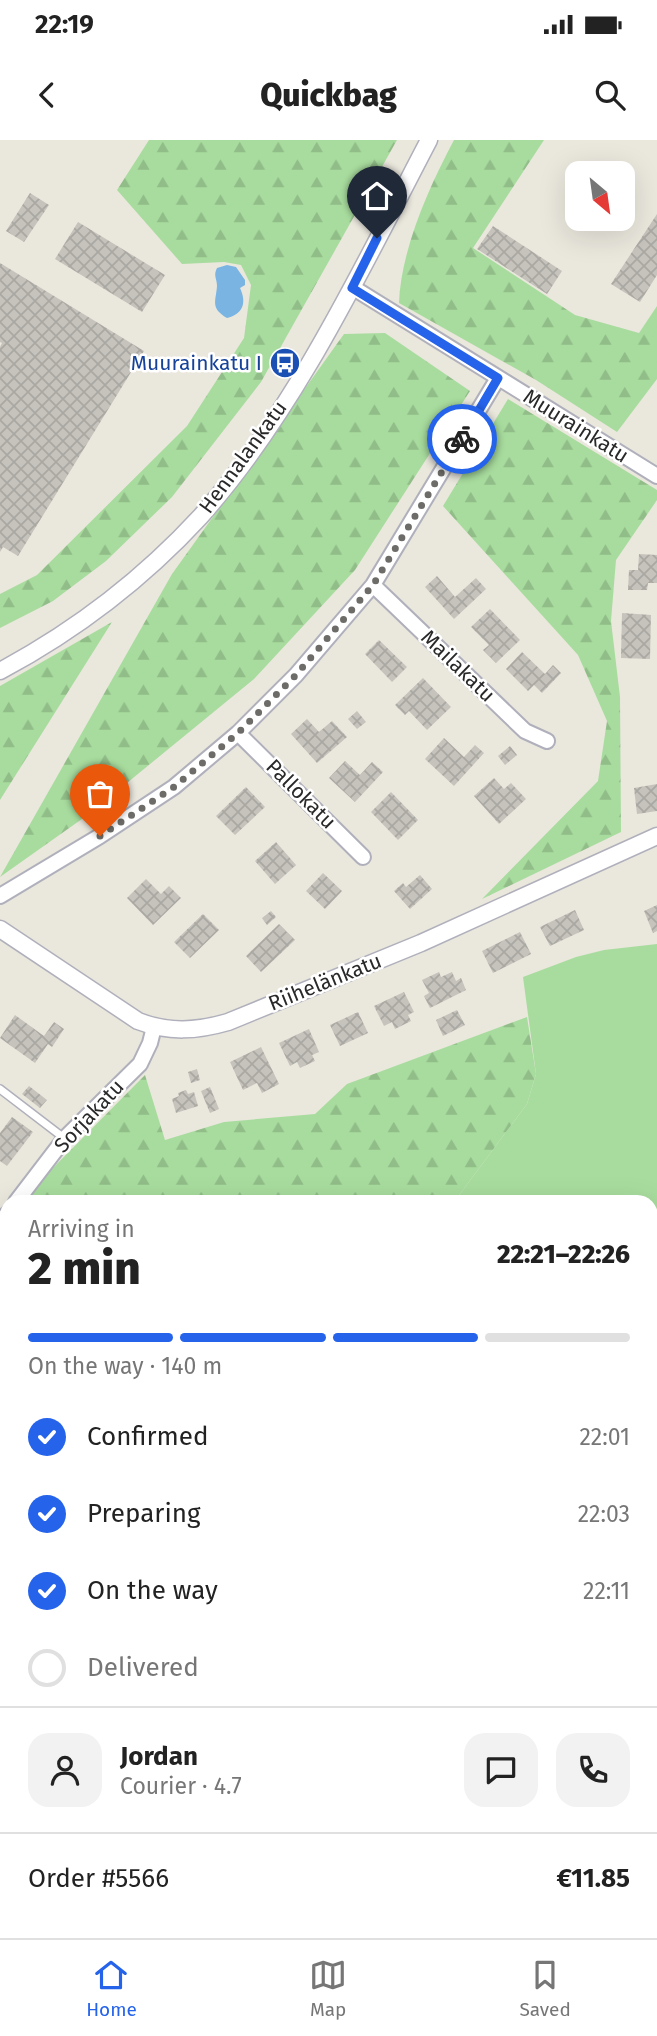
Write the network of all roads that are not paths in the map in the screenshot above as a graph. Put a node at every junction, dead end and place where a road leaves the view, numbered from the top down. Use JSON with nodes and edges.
{"nodes":[{"id":1,"x":429,"y":140,"type":"edge"},
{"id":2,"x":352,"y":288,"type":"junction"},
{"id":3,"x":498,"y":378,"type":"junction"},
{"id":4,"x":657,"y":476,"type":"edge"},
{"id":5,"x":373,"y":585,"type":"junction"},
{"id":6,"x":0,"y":671,"type":"edge"},
{"id":7,"x":238,"y":733,"type":"junction"},
{"id":8,"x":547,"y":741,"type":"dead end"},
{"id":9,"x":657,"y":836,"type":"edge"},
{"id":10,"x":363,"y":857,"type":"dead end"},
{"id":11,"x":0,"y":895,"type":"edge"},
{"id":12,"x":0,"y":929,"type":"edge"},
{"id":13,"x":154,"y":1027,"type":"junction"},
{"id":14,"x":0,"y":1089,"type":"edge"},
{"id":15,"x":65,"y":1138,"type":"junction"},
{"id":16,"x":21,"y":1195,"type":"edge"}],
"edges":[{"from":1,"to":2,"type":"street","name":"Hennalankatu"},
{"from":2,"to":3,"type":"street","name":"Muurainkatu"},
{"from":2,"to":6,"type":"street","name":"Hennalankatu"},
{"from":3,"to":4,"type":"street","name":"Muurainkatu"},
{"from":3,"to":5,"type":"street"},
{"from":5,"to":7,"type":"street"},
{"from":5,"to":8,"type":"street","name":"Mailakatu"},
{"from":7,"to":10,"type":"street","name":"Pallokatu"},
{"from":7,"to":11,"type":"street"},
{"from":9,"to":13,"type":"street","name":"Riihelänkatu"},
{"from":12,"to":13,"type":"street","name":"Riihelänkatu"},
{"from":13,"to":15,"type":"street","name":"Sorjakatu"},
{"from":14,"to":15,"type":"lane"},
{"from":15,"to":16,"type":"street","name":"Sorjakatu"}]}
